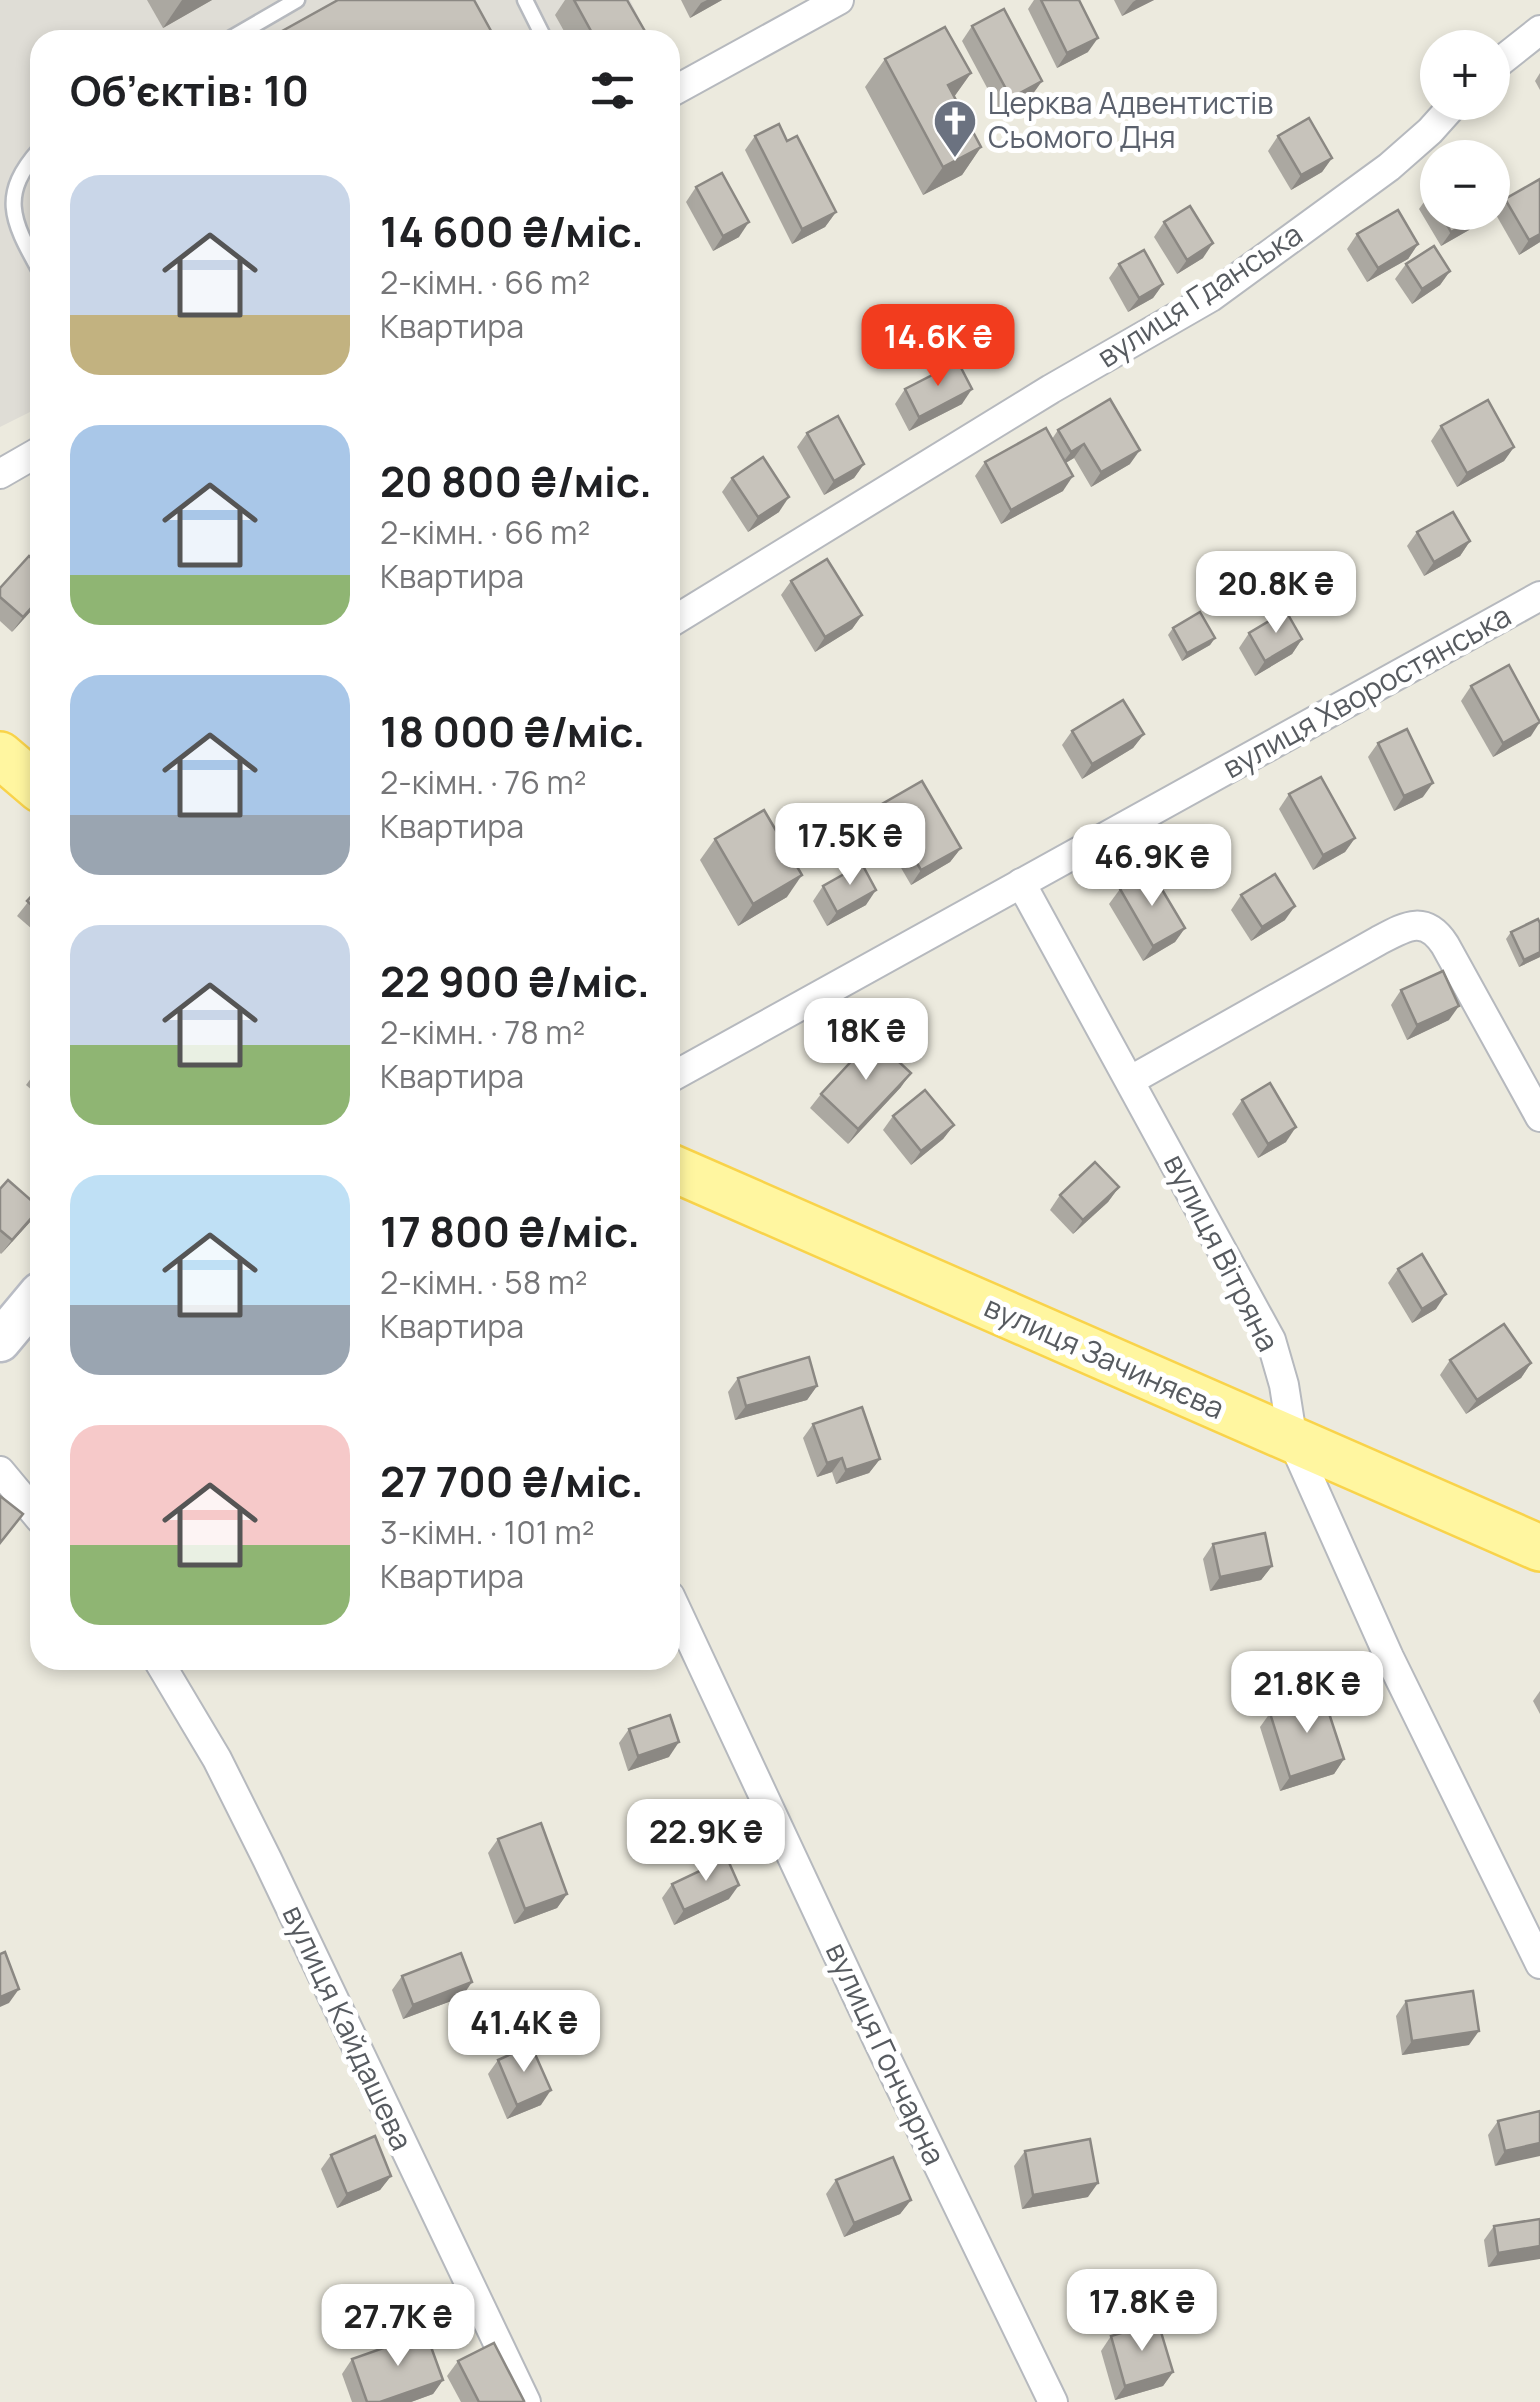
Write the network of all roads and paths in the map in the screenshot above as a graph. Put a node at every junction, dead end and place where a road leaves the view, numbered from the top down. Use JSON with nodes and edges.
{"nodes":[{"id":1,"x":297,"y":0,"type":"edge"},
{"id":2,"x":524,"y":0,"type":"edge"},
{"id":3,"x":839,"y":0,"type":"edge"},
{"id":4,"x":245,"y":30,"type":"edge"},
{"id":5,"x":540,"y":30,"type":"edge"},
{"id":6,"x":1540,"y":30,"type":"edge"},
{"id":7,"x":1510,"y":54,"type":"edge"},
{"id":8,"x":680,"y":87,"type":"edge"},
{"id":9,"x":1437,"y":120,"type":"edge"},
{"id":10,"x":30,"y":157,"type":"edge"},
{"id":11,"x":30,"y":253,"type":"edge"},
{"id":12,"x":30,"y":456,"type":"edge"},
{"id":13,"x":0,"y":474,"type":"edge"},
{"id":14,"x":1540,"y":596,"type":"edge"},
{"id":15,"x":680,"y":617,"type":"edge"},
{"id":16,"x":0,"y":755,"type":"edge"},
{"id":17,"x":30,"y":780,"type":"edge"},
{"id":18,"x":1021,"y":882,"type":"junction"},
{"id":19,"x":680,"y":1072,"type":"edge"},
{"id":20,"x":1131,"y":1080,"type":"junction"},
{"id":21,"x":1540,"y":1117,"type":"edge"},
{"id":22,"x":680,"y":1171,"type":"edge"},
{"id":23,"x":30,"y":1305,"type":"edge"},
{"id":24,"x":0,"y":1341,"type":"edge"},
{"id":25,"x":1293,"y":1442,"type":"junction"},
{"id":26,"x":0,"y":1471,"type":"edge"},
{"id":27,"x":30,"y":1507,"type":"edge"},
{"id":28,"x":1540,"y":1548,"type":"edge"},
{"id":29,"x":680,"y":1617,"type":"edge"},
{"id":30,"x":164,"y":1670,"type":"edge"},
{"id":31,"x":1540,"y":1964,"type":"edge"},
{"id":32,"x":526,"y":2402,"type":"edge"},
{"id":33,"x":1053,"y":2402,"type":"edge"}],
"edges":[{"from":1,"to":4,"type":"lane"},
{"from":2,"to":5,"type":"lane"},
{"from":3,"to":8,"type":"street"},
{"from":6,"to":7,"type":"street"},
{"from":9,"to":15,"type":"street","name":"вулиця Гданська"},
{"from":10,"to":11,"type":"lane"},
{"from":12,"to":13,"type":"street"},
{"from":14,"to":18,"type":"street","name":"вулиця Хворостянська"},
{"from":16,"to":17,"type":"main road"},
{"from":18,"to":19,"type":"street","name":"вулиця Хворостянська"},
{"from":18,"to":20,"type":"street","name":"вулиця Вітряна"},
{"from":20,"to":21,"type":"street"},
{"from":20,"to":25,"type":"street","name":"вулиця Вітряна"},
{"from":22,"to":25,"type":"main road","name":"вулиця Зачиняєва"},
{"from":23,"to":24,"type":"street"},
{"from":25,"to":28,"type":"main road","name":"вулиця Зачиняєва"},
{"from":25,"to":31,"type":"street","name":"вулиця Вітряна"},
{"from":26,"to":27,"type":"street"},
{"from":29,"to":33,"type":"street","name":"вулиця Гончарна"},
{"from":30,"to":32,"type":"street","name":"вулиця Кайдашева"}]}
